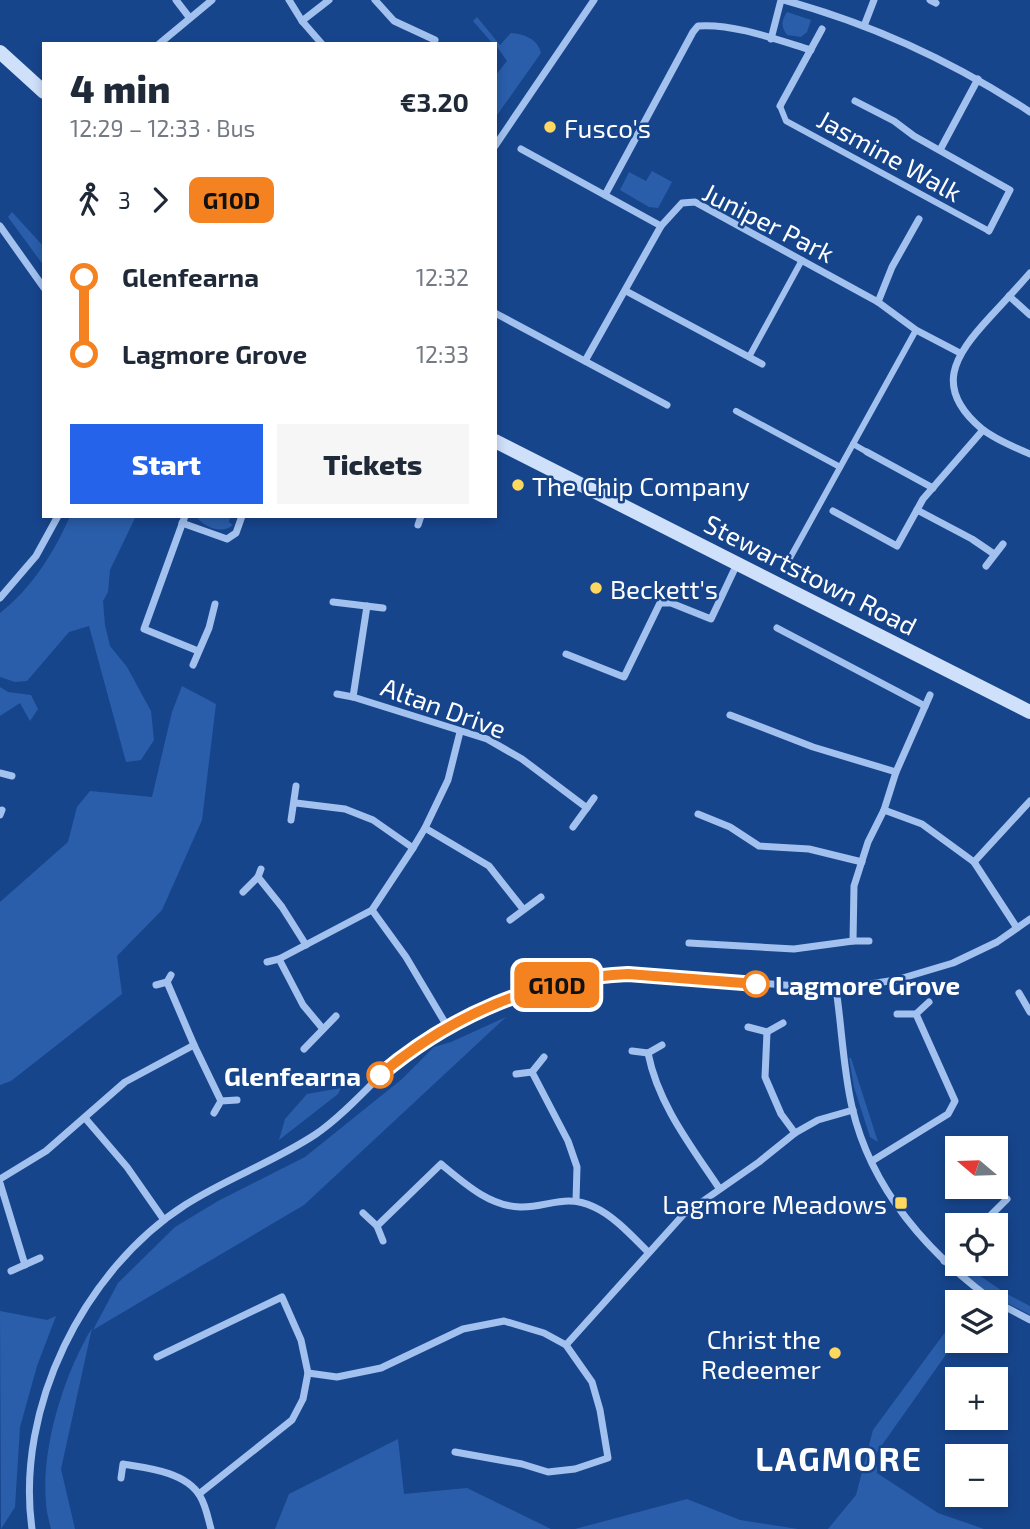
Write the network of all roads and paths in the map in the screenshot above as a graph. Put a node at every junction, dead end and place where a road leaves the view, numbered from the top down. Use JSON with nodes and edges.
{"nodes":[{"id":1,"x":176,"y":0,"type":"edge"},
{"id":2,"x":212,"y":0,"type":"edge"},
{"id":3,"x":289,"y":0,"type":"edge"},
{"id":4,"x":329,"y":0,"type":"edge"},
{"id":5,"x":375,"y":0,"type":"edge"},
{"id":6,"x":594,"y":0,"type":"edge"},
{"id":7,"x":783,"y":0,"type":"edge"},
{"id":8,"x":874,"y":0,"type":"edge"},
{"id":9,"x":189,"y":17,"type":"junction"},
{"id":10,"x":302,"y":21,"type":"junction"},
{"id":11,"x":864,"y":26,"type":"junction"},
{"id":12,"x":822,"y":29,"type":"dead end"},
{"id":13,"x":771,"y":39,"type":"junction"},
{"id":14,"x":435,"y":40,"type":"dead end"},
{"id":15,"x":161,"y":42,"type":"edge"},
{"id":16,"x":320,"y":42,"type":"edge"},
{"id":17,"x":811,"y":50,"type":"junction"},
{"id":18,"x":0,"y":52,"type":"edge"},
{"id":19,"x":978,"y":79,"type":"junction"},
{"id":20,"x":42,"y":90,"type":"edge"},
{"id":21,"x":855,"y":101,"type":"dead end"},
{"id":22,"x":780,"y":106,"type":"joint"},
{"id":23,"x":1030,"y":112,"type":"edge"},
{"id":24,"x":497,"y":143,"type":"edge"},
{"id":25,"x":521,"y":149,"type":"dead end"},
{"id":26,"x":940,"y":150,"type":"junction"},
{"id":27,"x":605,"y":195,"type":"junction"},
{"id":28,"x":919,"y":219,"type":"dead end"},
{"id":29,"x":0,"y":226,"type":"edge"},
{"id":30,"x":661,"y":226,"type":"junction"},
{"id":31,"x":989,"y":231,"type":"joint"},
{"id":32,"x":803,"y":260,"type":"junction"},
{"id":33,"x":1030,"y":273,"type":"edge"},
{"id":34,"x":42,"y":285,"type":"edge"},
{"id":35,"x":626,"y":290,"type":"junction"},
{"id":36,"x":1009,"y":296,"type":"junction"},
{"id":37,"x":878,"y":302,"type":"junction"},
{"id":38,"x":497,"y":314,"type":"edge"},
{"id":39,"x":1030,"y":315,"type":"edge"},
{"id":40,"x":916,"y":330,"type":"junction"},
{"id":41,"x":960,"y":353,"type":"junction"},
{"id":42,"x":749,"y":357,"type":"junction"},
{"id":43,"x":585,"y":361,"type":"junction"},
{"id":44,"x":762,"y":364,"type":"dead end"},
{"id":45,"x":667,"y":404,"type":"dead end"},
{"id":46,"x":736,"y":411,"type":"dead end"},
{"id":47,"x":983,"y":429,"type":"junction"},
{"id":48,"x":497,"y":442,"type":"edge"},
{"id":49,"x":853,"y":444,"type":"junction"},
{"id":50,"x":867,"y":452,"type":"joint"},
{"id":51,"x":1030,"y":454,"type":"edge"},
{"id":52,"x":840,"y":467,"type":"junction"},
{"id":53,"x":933,"y":488,"type":"junction"},
{"id":54,"x":819,"y":504,"type":"junction"},
{"id":55,"x":917,"y":510,"type":"junction"},
{"id":56,"x":833,"y":512,"type":"joint"},
{"id":57,"x":57,"y":518,"type":"edge"},
{"id":58,"x":241,"y":518,"type":"edge"},
{"id":59,"x":420,"y":518,"type":"edge"},
{"id":60,"x":183,"y":520,"type":"edge"},
{"id":61,"x":418,"y":525,"type":"dead end"},
{"id":62,"x":1003,"y":544,"type":"dead end"},
{"id":63,"x":994,"y":554,"type":"junction"},
{"id":64,"x":790,"y":558,"type":"dead end"},
{"id":65,"x":737,"y":564,"type":"junction"},
{"id":66,"x":986,"y":566,"type":"dead end"},
{"id":67,"x":0,"y":598,"type":"edge"},
{"id":68,"x":333,"y":602,"type":"dead end"},
{"id":69,"x":215,"y":604,"type":"dead end"},
{"id":70,"x":367,"y":606,"type":"junction"},
{"id":71,"x":383,"y":608,"type":"dead end"},
{"id":72,"x":777,"y":628,"type":"dead end"},
{"id":73,"x":144,"y":629,"type":"junction"},
{"id":74,"x":141,"y":637,"type":"dead end"},
{"id":75,"x":198,"y":651,"type":"junction"},
{"id":76,"x":566,"y":654,"type":"dead end"},
{"id":77,"x":193,"y":665,"type":"dead end"},
{"id":78,"x":337,"y":694,"type":"dead end"},
{"id":79,"x":930,"y":695,"type":"dead end"},
{"id":80,"x":353,"y":697,"type":"junction"},
{"id":81,"x":925,"y":706,"type":"junction"},
{"id":82,"x":1030,"y":712,"type":"edge"},
{"id":83,"x":730,"y":715,"type":"dead end"},
{"id":84,"x":460,"y":732,"type":"junction"},
{"id":85,"x":896,"y":772,"type":"junction"},
{"id":86,"x":0,"y":773,"type":"edge"},
{"id":87,"x":12,"y":776,"type":"dead end"},
{"id":88,"x":296,"y":786,"type":"dead end"},
{"id":89,"x":594,"y":798,"type":"dead end"},
{"id":90,"x":1030,"y":801,"type":"edge"},
{"id":91,"x":296,"y":803,"type":"junction"},
{"id":92,"x":587,"y":808,"type":"junction"},
{"id":93,"x":884,"y":810,"type":"junction"},
{"id":94,"x":698,"y":814,"type":"dead end"},
{"id":95,"x":291,"y":820,"type":"dead end"},
{"id":96,"x":573,"y":827,"type":"dead end"},
{"id":97,"x":425,"y":828,"type":"junction"},
{"id":98,"x":414,"y":848,"type":"junction"},
{"id":99,"x":862,"y":862,"type":"junction"},
{"id":100,"x":974,"y":862,"type":"junction"},
{"id":101,"x":243,"y":892,"type":"dead end"},
{"id":102,"x":541,"y":897,"type":"dead end"},
{"id":103,"x":523,"y":909,"type":"junction"},
{"id":104,"x":372,"y":910,"type":"junction"},
{"id":105,"x":1030,"y":919,"type":"edge"},
{"id":106,"x":510,"y":920,"type":"dead end"},
{"id":107,"x":1017,"y":928,"type":"junction"},
{"id":108,"x":853,"y":941,"type":"junction"},
{"id":109,"x":869,"y":941,"type":"dead end"},
{"id":110,"x":689,"y":943,"type":"dead end"},
{"id":111,"x":306,"y":945,"type":"junction"},
{"id":112,"x":279,"y":959,"type":"junction"},
{"id":113,"x":267,"y":962,"type":"dead end"},
{"id":114,"x":156,"y":985,"type":"dead end"},
{"id":115,"x":836,"y":989,"type":"junction"},
{"id":116,"x":1019,"y":993,"type":"dead end"},
{"id":117,"x":929,"y":1002,"type":"dead end"},
{"id":118,"x":1029,"y":1007,"type":"edge"},
{"id":119,"x":897,"y":1014,"type":"dead end"},
{"id":120,"x":916,"y":1014,"type":"junction"},
{"id":121,"x":336,"y":1016,"type":"dead end"},
{"id":122,"x":783,"y":1023,"type":"dead end"},
{"id":123,"x":447,"y":1026,"type":"junction"},
{"id":124,"x":748,"y":1027,"type":"dead end"},
{"id":125,"x":323,"y":1029,"type":"junction"},
{"id":126,"x":767,"y":1032,"type":"junction"},
{"id":127,"x":194,"y":1045,"type":"junction"},
{"id":128,"x":662,"y":1045,"type":"dead end"},
{"id":129,"x":304,"y":1049,"type":"dead end"},
{"id":130,"x":632,"y":1051,"type":"dead end"},
{"id":131,"x":649,"y":1053,"type":"junction"},
{"id":132,"x":544,"y":1057,"type":"dead end"},
{"id":133,"x":532,"y":1072,"type":"junction"},
{"id":134,"x":516,"y":1074,"type":"dead end"},
{"id":135,"x":237,"y":1100,"type":"dead end"},
{"id":136,"x":221,"y":1101,"type":"junction"},
{"id":137,"x":853,"y":1110,"type":"junction"},
{"id":138,"x":214,"y":1113,"type":"dead end"},
{"id":139,"x":85,"y":1118,"type":"junction"},
{"id":140,"x":795,"y":1133,"type":"junction"},
{"id":141,"x":872,"y":1161,"type":"junction"},
{"id":142,"x":0,"y":1181,"type":"edge"},
{"id":143,"x":719,"y":1188,"type":"junction"},
{"id":144,"x":1007,"y":1199,"type":"dead end"},
{"id":145,"x":576,"y":1201,"type":"junction"},
{"id":146,"x":363,"y":1213,"type":"dead end"},
{"id":147,"x":993,"y":1213,"type":"edge"},
{"id":148,"x":164,"y":1220,"type":"junction"},
{"id":149,"x":377,"y":1226,"type":"junction"},
{"id":150,"x":383,"y":1241,"type":"dead end"},
{"id":151,"x":648,"y":1252,"type":"junction"},
{"id":152,"x":40,"y":1258,"type":"dead end"},
{"id":153,"x":944,"y":1261,"type":"joint"},
{"id":154,"x":25,"y":1265,"type":"junction"},
{"id":155,"x":11,"y":1271,"type":"dead end"},
{"id":156,"x":979,"y":1290,"type":"edge"},
{"id":157,"x":1008,"y":1308,"type":"edge"},
{"id":158,"x":1030,"y":1320,"type":"edge"},
{"id":159,"x":566,"y":1345,"type":"junction"},
{"id":160,"x":157,"y":1356,"type":"dead end"},
{"id":161,"x":308,"y":1373,"type":"junction"},
{"id":162,"x":455,"y":1452,"type":"dead end"},
{"id":163,"x":121,"y":1478,"type":"dead end"},
{"id":164,"x":199,"y":1494,"type":"junction"},
{"id":165,"x":33,"y":1529,"type":"edge"},
{"id":166,"x":211,"y":1529,"type":"edge"}],
"edges":[{"from":1,"to":9,"type":"street"},
{"from":2,"to":9,"type":"street"},
{"from":3,"to":10,"type":"street"},
{"from":4,"to":10,"type":"street"},
{"from":5,"to":14,"type":"street"},
{"from":6,"to":24,"type":"street"},
{"from":7,"to":11,"type":"street"},
{"from":7,"to":13,"type":"street"},
{"from":8,"to":11,"type":"street"},
{"from":9,"to":15,"type":"street"},
{"from":10,"to":16,"type":"street"},
{"from":11,"to":19,"type":"street"},
{"from":12,"to":17,"type":"street"},
{"from":13,"to":17,"type":"street"},
{"from":13,"to":27,"type":"street"},
{"from":17,"to":22,"type":"street"},
{"from":18,"to":20,"type":"main road"},
{"from":19,"to":23,"type":"street"},
{"from":19,"to":26,"type":"street"},
{"from":21,"to":26,"type":"street"},
{"from":22,"to":31,"type":"street","name":"Jasmine Walk"},
{"from":25,"to":27,"type":"street"},
{"from":26,"to":31,"type":"street"},
{"from":27,"to":30,"type":"street"},
{"from":28,"to":37,"type":"street"},
{"from":29,"to":34,"type":"street"},
{"from":30,"to":32,"type":"street","name":"Juniper Park"},
{"from":30,"to":35,"type":"street","name":"Juniper Park"},
{"from":32,"to":37,"type":"street","name":"Juniper Park"},
{"from":32,"to":42,"type":"street"},
{"from":33,"to":36,"type":"street"},
{"from":35,"to":42,"type":"street"},
{"from":35,"to":43,"type":"street","name":"Juniper Park"},
{"from":36,"to":39,"type":"street"},
{"from":36,"to":41,"type":"street"},
{"from":37,"to":40,"type":"street","name":"Juniper Park"},
{"from":38,"to":43,"type":"street"},
{"from":40,"to":41,"type":"street","name":"Juniper Park"},
{"from":40,"to":49,"type":"street"},
{"from":41,"to":47,"type":"street"},
{"from":42,"to":44,"type":"street"},
{"from":43,"to":45,"type":"street"},
{"from":46,"to":52,"type":"street"},
{"from":47,"to":51,"type":"street"},
{"from":47,"to":53,"type":"street"},
{"from":48,"to":65,"type":"main road","name":"Stewartstown Road"},
{"from":49,"to":50,"type":"street"},
{"from":49,"to":52,"type":"street"},
{"from":50,"to":53,"type":"street"},
{"from":52,"to":54,"type":"street"},
{"from":53,"to":55,"type":"street"},
{"from":54,"to":56,"type":"street"},
{"from":54,"to":64,"type":"street"},
{"from":55,"to":56,"type":"street"},
{"from":55,"to":63,"type":"street"},
{"from":57,"to":67,"type":"street"},
{"from":58,"to":60,"type":"street"},
{"from":59,"to":61,"type":"street"},
{"from":60,"to":73,"type":"street"},
{"from":62,"to":63,"type":"street"},
{"from":63,"to":66,"type":"street"},
{"from":65,"to":76,"type":"street"},
{"from":65,"to":82,"type":"main road","name":"Stewartstown Road"},
{"from":68,"to":70,"type":"street"},
{"from":69,"to":75,"type":"street"},
{"from":70,"to":71,"type":"street"},
{"from":70,"to":80,"type":"street","name":"Altan Drive"},
{"from":72,"to":81,"type":"street"},
{"from":73,"to":74,"type":"street"},
{"from":73,"to":75,"type":"street"},
{"from":75,"to":77,"type":"street"},
{"from":78,"to":80,"type":"street","name":"Altan Drive"},
{"from":79,"to":81,"type":"street"},
{"from":80,"to":84,"type":"street","name":"Altan Drive"},
{"from":81,"to":85,"type":"street"},
{"from":83,"to":85,"type":"street"},
{"from":84,"to":92,"type":"street","name":"Altan Drive"},
{"from":84,"to":97,"type":"street"},
{"from":85,"to":93,"type":"street"},
{"from":86,"to":87,"type":"street"},
{"from":88,"to":91,"type":"street"},
{"from":89,"to":92,"type":"street"},
{"from":90,"to":100,"type":"street"},
{"from":91,"to":95,"type":"street"},
{"from":91,"to":98,"type":"street"},
{"from":92,"to":96,"type":"street"},
{"from":93,"to":99,"type":"street"},
{"from":93,"to":100,"type":"street"},
{"from":94,"to":99,"type":"street"},
{"from":97,"to":98,"type":"street"},
{"from":97,"to":103,"type":"street"},
{"from":98,"to":104,"type":"street"},
{"from":99,"to":108,"type":"street"},
{"from":100,"to":107,"type":"street"},
{"from":101,"to":111,"type":"street"},
{"from":102,"to":103,"type":"street"},
{"from":103,"to":106,"type":"street"},
{"from":104,"to":111,"type":"street"},
{"from":104,"to":123,"type":"street"},
{"from":105,"to":107,"type":"street"},
{"from":107,"to":115,"type":"street"},
{"from":108,"to":109,"type":"street"},
{"from":108,"to":110,"type":"street"},
{"from":111,"to":112,"type":"street"},
{"from":112,"to":113,"type":"street"},
{"from":112,"to":125,"type":"street"},
{"from":114,"to":127,"type":"street"},
{"from":115,"to":123,"type":"street"},
{"from":115,"to":137,"type":"street"},
{"from":116,"to":118,"type":"street"},
{"from":117,"to":120,"type":"street"},
{"from":119,"to":120,"type":"street"},
{"from":120,"to":141,"type":"street"},
{"from":121,"to":125,"type":"street"},
{"from":122,"to":126,"type":"street"},
{"from":123,"to":148,"type":"street"},
{"from":124,"to":126,"type":"street"},
{"from":125,"to":129,"type":"street"},
{"from":126,"to":140,"type":"street"},
{"from":127,"to":136,"type":"street"},
{"from":127,"to":139,"type":"street"},
{"from":128,"to":131,"type":"street"},
{"from":130,"to":131,"type":"street"},
{"from":131,"to":143,"type":"street"},
{"from":132,"to":133,"type":"street"},
{"from":133,"to":134,"type":"street"},
{"from":133,"to":145,"type":"street"},
{"from":135,"to":136,"type":"street"},
{"from":136,"to":138,"type":"street"},
{"from":137,"to":140,"type":"street"},
{"from":137,"to":141,"type":"street"},
{"from":139,"to":142,"type":"street"},
{"from":139,"to":148,"type":"street"},
{"from":140,"to":143,"type":"street"},
{"from":141,"to":153,"type":"street"},
{"from":142,"to":154,"type":"street"},
{"from":143,"to":151,"type":"street"},
{"from":144,"to":147,"type":"street"},
{"from":145,"to":149,"type":"street"},
{"from":145,"to":151,"type":"street"},
{"from":146,"to":149,"type":"street"},
{"from":148,"to":165,"type":"street"},
{"from":149,"to":150,"type":"street"},
{"from":151,"to":159,"type":"street"},
{"from":152,"to":154,"type":"street"},
{"from":153,"to":156,"type":"street"},
{"from":154,"to":155,"type":"street"},
{"from":157,"to":158,"type":"street"},
{"from":159,"to":161,"type":"street"},
{"from":159,"to":162,"type":"street"},
{"from":160,"to":161,"type":"street"},
{"from":161,"to":164,"type":"street"},
{"from":163,"to":164,"type":"street"},
{"from":164,"to":166,"type":"street"}]}
